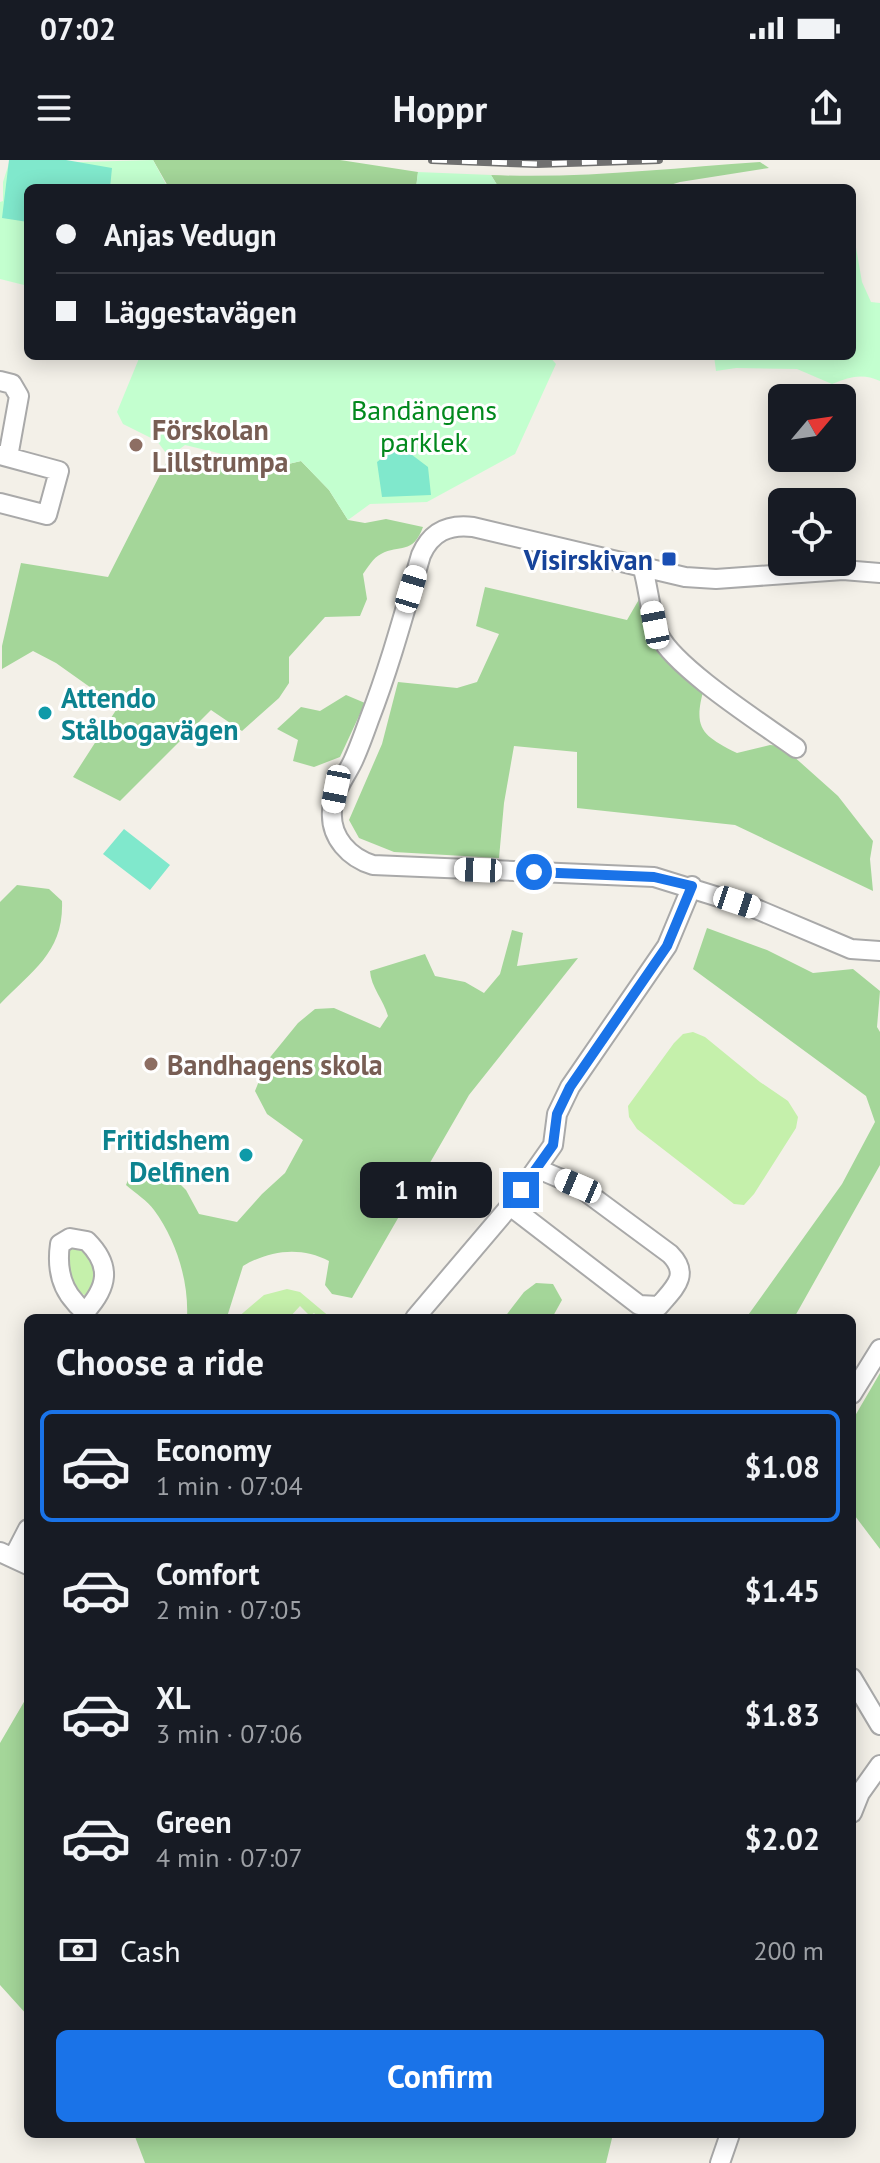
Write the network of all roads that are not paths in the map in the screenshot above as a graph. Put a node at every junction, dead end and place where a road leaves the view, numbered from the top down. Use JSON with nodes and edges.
{"nodes":[{"id":1,"x":0,"y":381,"type":"edge"},
{"id":2,"x":4,"y":456,"type":"edge"},
{"id":3,"x":0,"y":503,"type":"edge"},
{"id":4,"x":643,"y":569,"type":"junction"},
{"id":5,"x":880,"y":573,"type":"edge"},
{"id":6,"x":796,"y":748,"type":"dead end"},
{"id":7,"x":692,"y":886,"type":"junction"},
{"id":8,"x":880,"y":951,"type":"edge"},
{"id":9,"x":538,"y":1169,"type":"junction"},
{"id":10,"x":510,"y":1206,"type":"junction"},
{"id":11,"x":418,"y":1314,"type":"edge"},
{"id":12,"x":880,"y":1349,"type":"edge"},
{"id":13,"x":856,"y":1388,"type":"edge"},
{"id":14,"x":24,"y":1537,"type":"edge"},
{"id":15,"x":14,"y":1558,"type":"edge"},
{"id":16,"x":856,"y":1685,"type":"edge"},
{"id":17,"x":880,"y":1725,"type":"edge"},
{"id":18,"x":880,"y":1765,"type":"edge"},
{"id":19,"x":856,"y":1803,"type":"edge"},
{"id":20,"x":729,"y":2138,"type":"edge"},
{"id":21,"x":720,"y":2163,"type":"edge"}],
"edges":[{"from":1,"to":2,"type":"street"},
{"from":2,"to":3,"type":"street"},
{"from":4,"to":5,"type":"street"},
{"from":4,"to":6,"type":"street"},
{"from":4,"to":7,"type":"street"},
{"from":7,"to":8,"type":"street"},
{"from":7,"to":9,"type":"street"},
{"from":9,"to":10,"type":"street"},
{"from":9,"to":10,"type":"street"},
{"from":10,"to":11,"type":"street"},
{"from":12,"to":13,"type":"street"},
{"from":14,"to":15,"type":"street"},
{"from":16,"to":17,"type":"street"},
{"from":18,"to":19,"type":"street"},
{"from":20,"to":21,"type":"street"}]}
